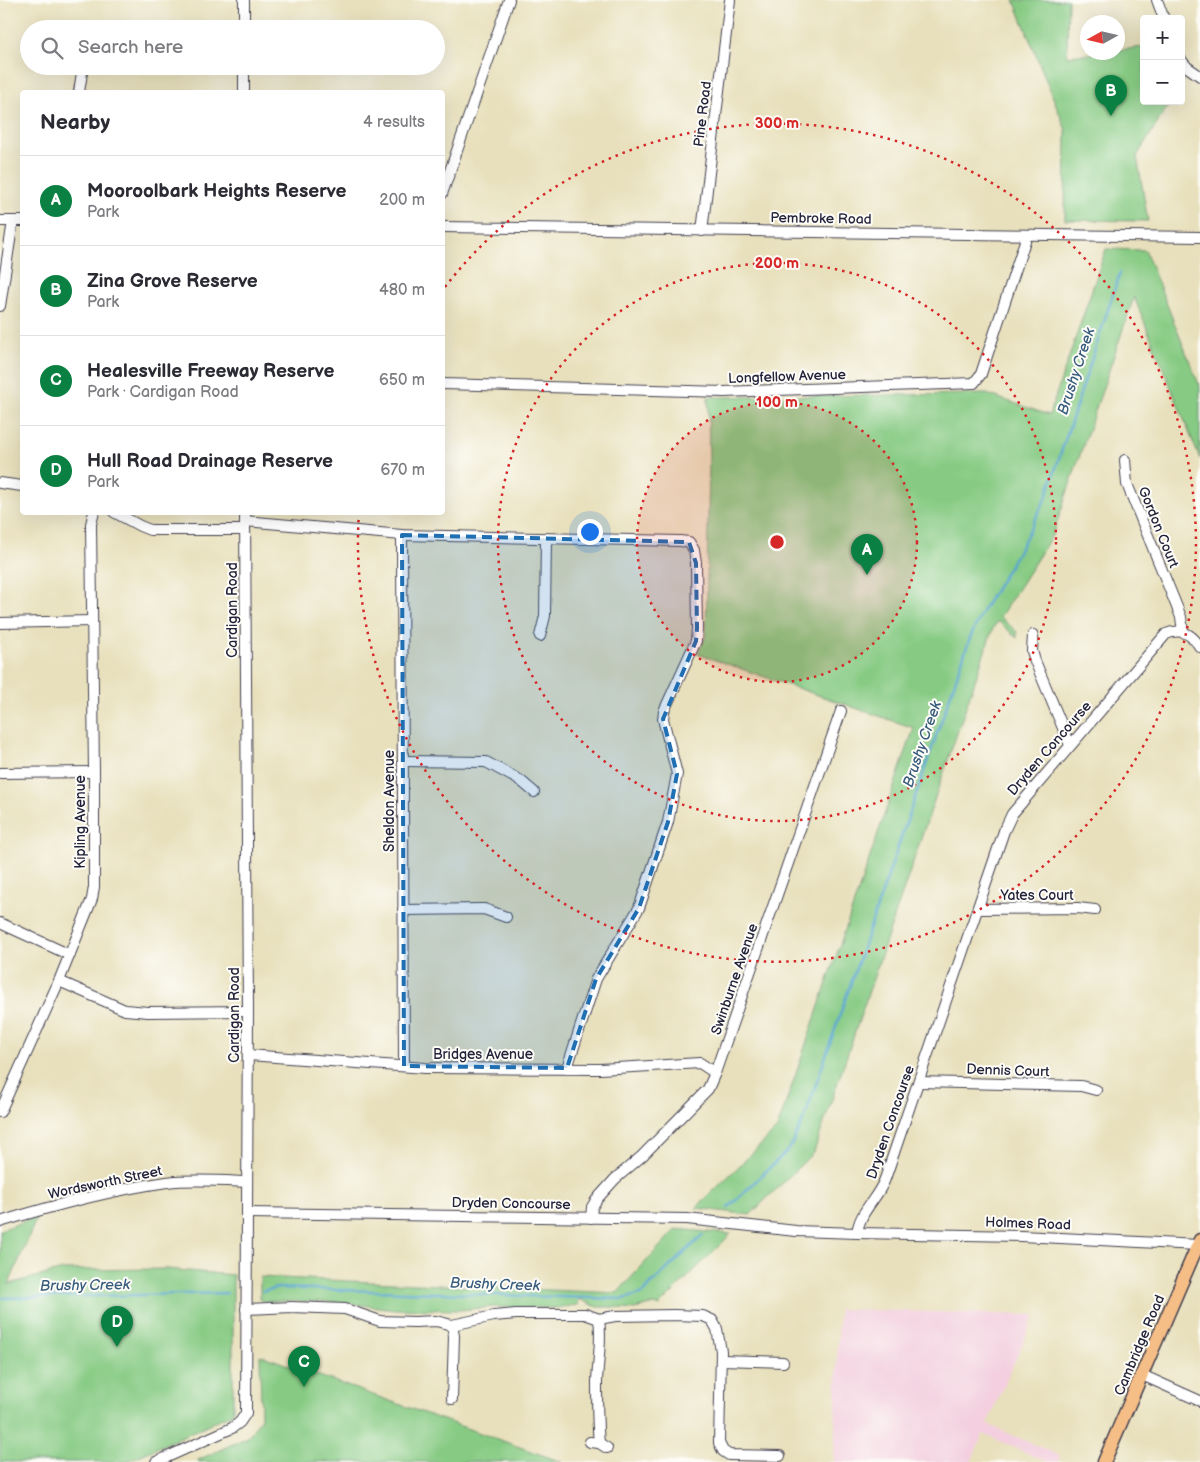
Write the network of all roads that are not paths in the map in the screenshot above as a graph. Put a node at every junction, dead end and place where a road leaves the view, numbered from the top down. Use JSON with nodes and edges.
{"nodes":[{"id":1,"x":244,"y":0,"type":"edge"},
{"id":2,"x":509,"y":0,"type":"edge"},
{"id":3,"x":730,"y":0,"type":"edge"},
{"id":4,"x":1157,"y":0,"type":"edge"},
{"id":5,"x":1163,"y":15,"type":"edge"},
{"id":6,"x":244,"y":20,"type":"edge"},
{"id":7,"x":1185,"y":65,"type":"edge"},
{"id":8,"x":81,"y":75,"type":"edge"},
{"id":9,"x":244,"y":75,"type":"edge"},
{"id":10,"x":1200,"y":76,"type":"edge"},
{"id":11,"x":79,"y":90,"type":"edge"},
{"id":12,"x":244,"y":90,"type":"edge"},
{"id":13,"x":445,"y":185,"type":"edge"},
{"id":14,"x":0,"y":221,"type":"edge"},
{"id":15,"x":18,"y":221,"type":"edge"},
{"id":16,"x":445,"y":227,"type":"edge"},
{"id":17,"x":702,"y":231,"type":"junction"},
{"id":18,"x":1027,"y":235,"type":"junction"},
{"id":19,"x":1200,"y":237,"type":"edge"},
{"id":20,"x":0,"y":306,"type":"edge"},
{"id":21,"x":445,"y":384,"type":"edge"},
{"id":22,"x":1125,"y":460,"type":"dead end"},
{"id":23,"x":0,"y":483,"type":"edge"},
{"id":24,"x":20,"y":486,"type":"edge"},
{"id":25,"x":93,"y":515,"type":"edge"},
{"id":26,"x":120,"y":515,"type":"edge"},
{"id":27,"x":245,"y":521,"type":"edge"},
{"id":28,"x":402,"y":535,"type":"junction"},
{"id":29,"x":546,"y":538,"type":"junction"},
{"id":30,"x":92,"y":621,"type":"junction"},
{"id":31,"x":0,"y":622,"type":"edge"},
{"id":32,"x":1183,"y":632,"type":"junction"},
{"id":33,"x":1033,"y":635,"type":"dead end"},
{"id":34,"x":540,"y":636,"type":"dead end"},
{"id":35,"x":1200,"y":646,"type":"edge"},
{"id":36,"x":841,"y":711,"type":"dead end"},
{"id":37,"x":1070,"y":745,"type":"junction"},
{"id":38,"x":403,"y":761,"type":"junction"},
{"id":39,"x":94,"y":772,"type":"junction"},
{"id":40,"x":0,"y":773,"type":"edge"},
{"id":41,"x":534,"y":792,"type":"dead end"},
{"id":42,"x":978,"y":909,"type":"junction"},
{"id":43,"x":403,"y":910,"type":"junction"},
{"id":44,"x":1095,"y":910,"type":"dead end"},
{"id":45,"x":506,"y":917,"type":"dead end"},
{"id":46,"x":0,"y":923,"type":"edge"},
{"id":47,"x":70,"y":955,"type":"junction"},
{"id":48,"x":59,"y":981,"type":"junction"},
{"id":49,"x":248,"y":1011,"type":"junction"},
{"id":50,"x":248,"y":1055,"type":"junction"},
{"id":51,"x":404,"y":1066,"type":"junction"},
{"id":52,"x":567,"y":1068,"type":"junction"},
{"id":53,"x":715,"y":1073,"type":"junction"},
{"id":54,"x":919,"y":1082,"type":"junction"},
{"id":55,"x":5,"y":1089,"type":"edge"},
{"id":56,"x":1096,"y":1090,"type":"dead end"},
{"id":57,"x":0,"y":1112,"type":"edge"},
{"id":58,"x":247,"y":1182,"type":"junction"},
{"id":59,"x":248,"y":1213,"type":"junction"},
{"id":60,"x":590,"y":1218,"type":"junction"},
{"id":61,"x":0,"y":1222,"type":"edge"},
{"id":62,"x":858,"y":1233,"type":"junction"},
{"id":63,"x":1199,"y":1243,"type":"edge"},
{"id":64,"x":246,"y":1309,"type":"junction"},
{"id":65,"x":599,"y":1319,"type":"junction"},
{"id":66,"x":452,"y":1325,"type":"junction"},
{"id":67,"x":722,"y":1360,"type":"junction"},
{"id":68,"x":783,"y":1362,"type":"dead end"},
{"id":69,"x":1142,"y":1375,"type":"junction"},
{"id":70,"x":452,"y":1399,"type":"dead end"},
{"id":71,"x":1200,"y":1401,"type":"edge"},
{"id":72,"x":599,"y":1445,"type":"dead end"},
{"id":73,"x":780,"y":1456,"type":"dead end"},
{"id":74,"x":156,"y":1462,"type":"edge"},
{"id":75,"x":1104,"y":1462,"type":"edge"}],
"edges":[{"from":1,"to":6,"type":"street"},
{"from":2,"to":13,"type":"street"},
{"from":3,"to":17,"type":"street","name":"Pine Road"},
{"from":4,"to":5,"type":"street"},
{"from":7,"to":10,"type":"street"},
{"from":8,"to":11,"type":"street"},
{"from":9,"to":12,"type":"street"},
{"from":14,"to":15,"type":"street"},
{"from":15,"to":20,"type":"street"},
{"from":16,"to":17,"type":"street","name":"Pembroke Road"},
{"from":17,"to":18,"type":"street","name":"Pembroke Road"},
{"from":18,"to":19,"type":"street","name":"Pembroke Road"},
{"from":18,"to":21,"type":"street","name":"Longfellow Avenue"},
{"from":22,"to":32,"type":"street","name":"Gordon Court"},
{"from":23,"to":24,"type":"street"},
{"from":25,"to":30,"type":"street","name":"Kipling Avenue"},
{"from":26,"to":27,"type":"street"},
{"from":27,"to":28,"type":"street"},
{"from":27,"to":49,"type":"street","name":"Cardigan Road"},
{"from":28,"to":29,"type":"street"},
{"from":28,"to":38,"type":"street","name":"Sheldon Avenue"},
{"from":29,"to":34,"type":"street"},
{"from":29,"to":52,"type":"street"},
{"from":30,"to":31,"type":"street"},
{"from":30,"to":39,"type":"street","name":"Kipling Avenue"},
{"from":32,"to":35,"type":"street"},
{"from":32,"to":37,"type":"street","name":"Dryden Concourse"},
{"from":33,"to":37,"type":"street"},
{"from":36,"to":53,"type":"street","name":"Swinburne Avenue"},
{"from":37,"to":42,"type":"street","name":"Dryden Concourse"},
{"from":38,"to":41,"type":"street"},
{"from":38,"to":43,"type":"street","name":"Sheldon Avenue"},
{"from":39,"to":40,"type":"street"},
{"from":39,"to":47,"type":"street","name":"Kipling Avenue"},
{"from":42,"to":44,"type":"street","name":"Yates Court"},
{"from":42,"to":54,"type":"street","name":"Dryden Concourse"},
{"from":43,"to":45,"type":"street"},
{"from":43,"to":51,"type":"street","name":"Sheldon Avenue"},
{"from":46,"to":47,"type":"street"},
{"from":47,"to":48,"type":"street","name":"Kipling Avenue"},
{"from":48,"to":49,"type":"street"},
{"from":48,"to":55,"type":"street","name":"Kipling Avenue"},
{"from":49,"to":50,"type":"street","name":"Cardigan Road"},
{"from":50,"to":51,"type":"street","name":"Bridges Avenue"},
{"from":50,"to":58,"type":"street","name":"Cardigan Road"},
{"from":51,"to":52,"type":"street","name":"Bridges Avenue"},
{"from":52,"to":53,"type":"street","name":"Bridges Avenue"},
{"from":53,"to":60,"type":"street","name":"Swinburne Avenue"},
{"from":54,"to":56,"type":"street","name":"Dennis Court"},
{"from":54,"to":62,"type":"street","name":"Dryden Concourse"},
{"from":55,"to":57,"type":"street","name":"Kipling Avenue"},
{"from":58,"to":59,"type":"street","name":"Cardigan Road"},
{"from":58,"to":61,"type":"street","name":"Wordsworth Street"},
{"from":59,"to":60,"type":"street","name":"Dryden Concourse"},
{"from":59,"to":64,"type":"street","name":"Cardigan Road"},
{"from":60,"to":62,"type":"street","name":"Dryden Concourse"},
{"from":62,"to":63,"type":"street","name":"Holmes Road"},
{"from":63,"to":69,"type":"main road","name":"Cambridge Road"},
{"from":64,"to":66,"type":"street"},
{"from":64,"to":74,"type":"street","name":"Cardigan Road"},
{"from":65,"to":66,"type":"street"},
{"from":65,"to":67,"type":"street"},
{"from":65,"to":72,"type":"street"},
{"from":66,"to":70,"type":"street"},
{"from":67,"to":68,"type":"street"},
{"from":67,"to":73,"type":"street"},
{"from":69,"to":71,"type":"street"},
{"from":69,"to":75,"type":"main road","name":"Cambridge Road"}]}
